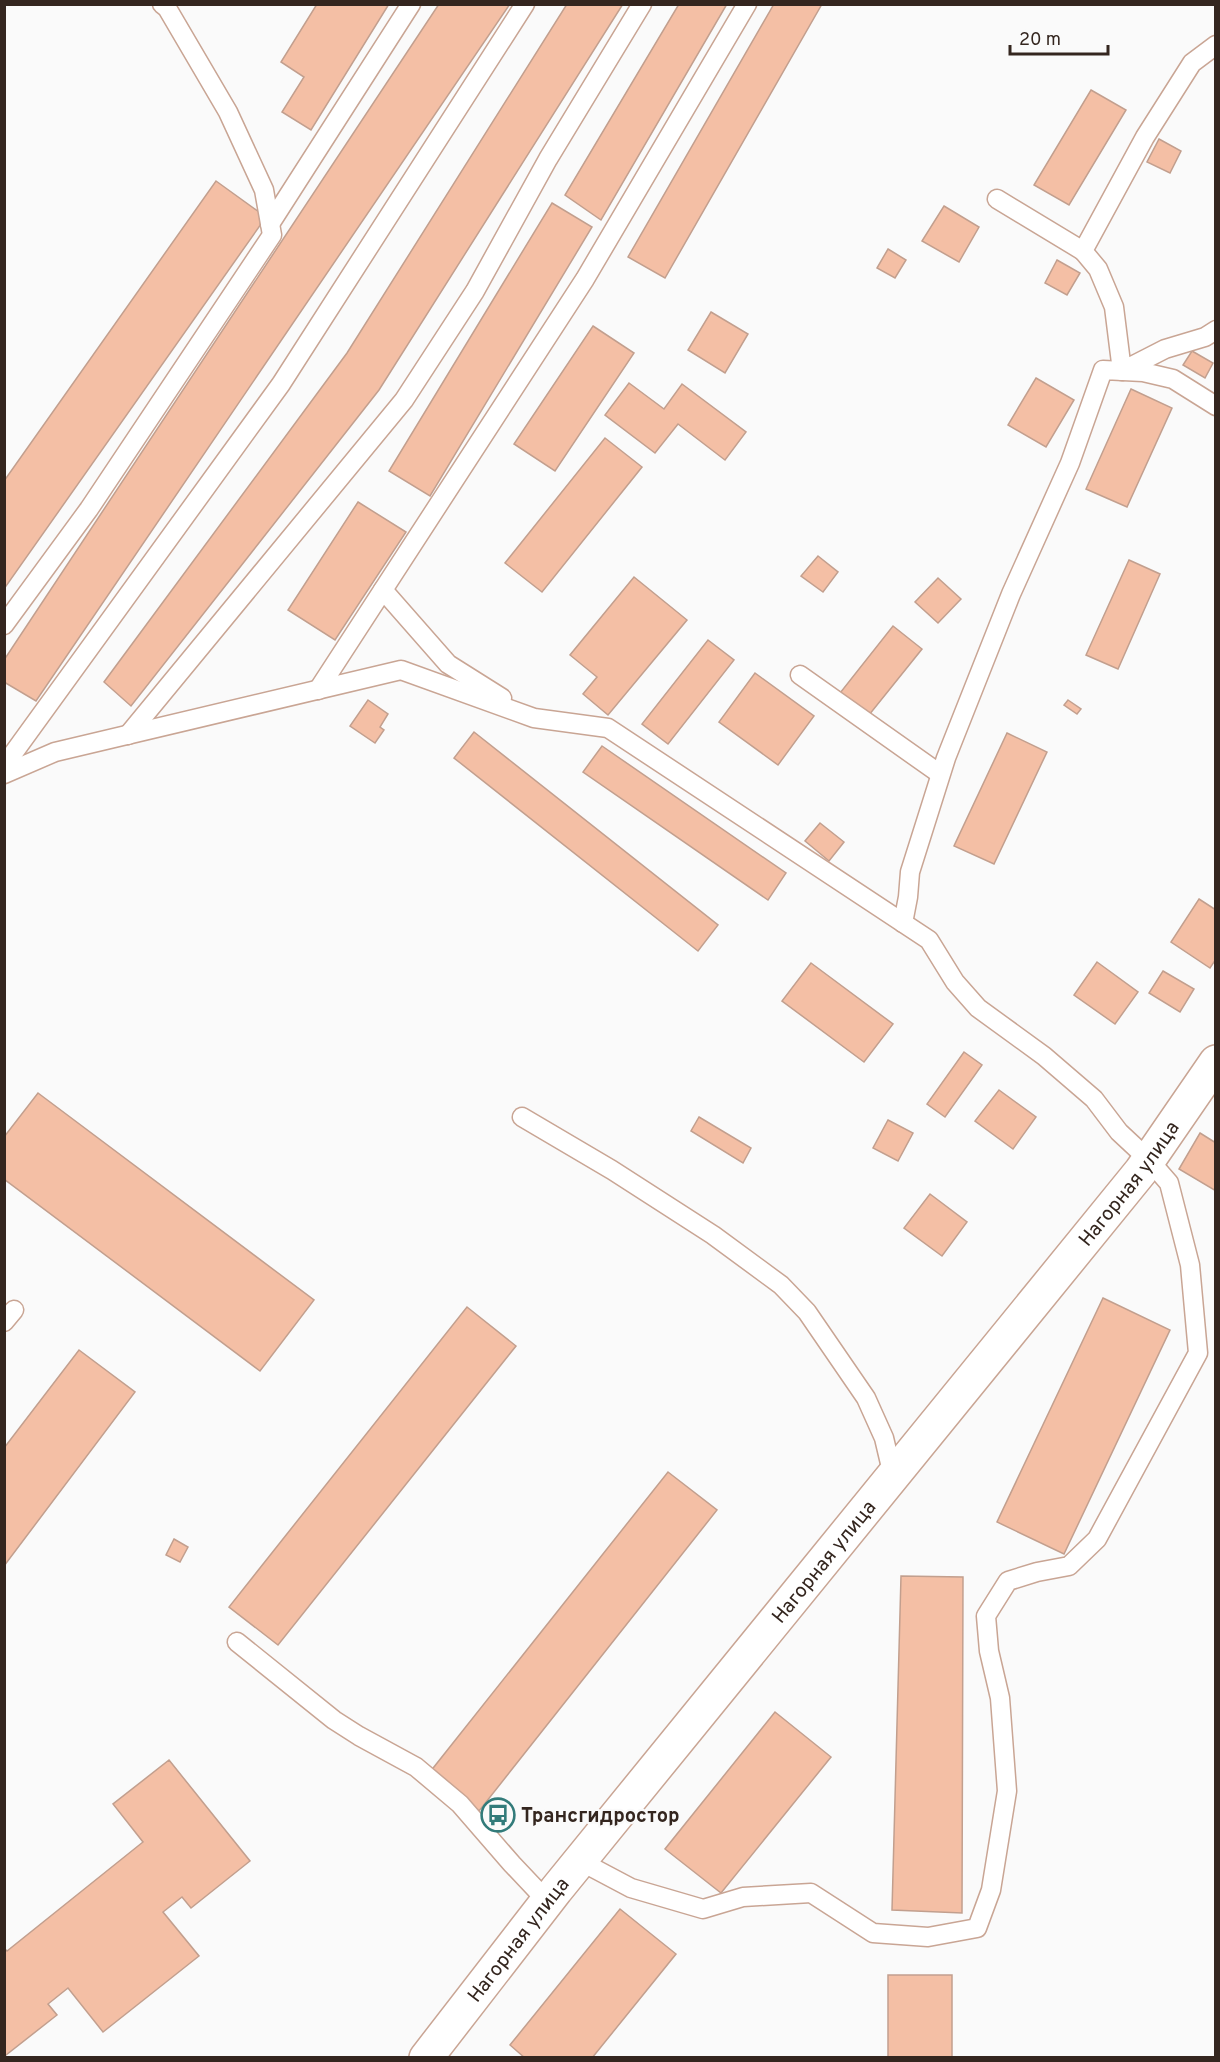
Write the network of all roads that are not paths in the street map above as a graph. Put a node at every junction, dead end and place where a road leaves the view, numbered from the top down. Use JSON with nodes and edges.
{"nodes":[{"id":1,"x":162,"y":4,"type":"edge"},
{"id":2,"x":411,"y":4,"type":"edge"},
{"id":3,"x":525,"y":4,"type":"edge"},
{"id":4,"x":642,"y":4,"type":"edge"},
{"id":5,"x":747,"y":4,"type":"edge"},
{"id":6,"x":1215,"y":45,"type":"edge"},
{"id":7,"x":998,"y":199,"type":"dead end"},
{"id":8,"x":270,"y":224,"type":"junction"},
{"id":9,"x":1083,"y":251,"type":"junction"},
{"id":10,"x":1215,"y":330,"type":"edge"},
{"id":11,"x":1122,"y":371,"type":"junction"},
{"id":12,"x":1215,"y":406,"type":"edge"},
{"id":13,"x":383,"y":590,"type":"junction"},
{"id":14,"x":4,"y":625,"type":"edge"},
{"id":15,"x":800,"y":675,"type":"dead end"},
{"id":16,"x":318,"y":690,"type":"junction"},
{"id":17,"x":534,"y":718,"type":"junction"},
{"id":18,"x":128,"y":735,"type":"junction"},
{"id":19,"x":4,"y":766,"type":"edge"},
{"id":20,"x":4,"y":774,"type":"edge"},
{"id":21,"x":940,"y":774,"type":"junction"},
{"id":22,"x":903,"y":923,"type":"junction"},
{"id":23,"x":1215,"y":1062,"type":"edge"},
{"id":24,"x":522,"y":1117,"type":"dead end"},
{"id":25,"x":1149,"y":1160,"type":"junction"},
{"id":26,"x":893,"y":1476,"type":"junction"},
{"id":27,"x":237,"y":1642,"type":"dead end"},
{"id":28,"x":580,"y":1861,"type":"junction"},
{"id":29,"x":548,"y":1901,"type":"junction"},
{"id":30,"x":428,"y":2057,"type":"edge"}],
"edges":[{"from":1,"to":8,"type":"lane"},
{"from":2,"to":8,"type":"lane"},
{"from":3,"to":19,"type":"lane"},
{"from":4,"to":18,"type":"lane"},
{"from":5,"to":13,"type":"lane"},
{"from":6,"to":9,"type":"lane"},
{"from":7,"to":9,"type":"lane"},
{"from":8,"to":14,"type":"lane"},
{"from":9,"to":11,"type":"lane"},
{"from":10,"to":11,"type":"lane"},
{"from":11,"to":12,"type":"lane"},
{"from":11,"to":21,"type":"lane"},
{"from":13,"to":16,"type":"lane"},
{"from":13,"to":17,"type":"lane"},
{"from":15,"to":21,"type":"lane"},
{"from":16,"to":17,"type":"lane"},
{"from":16,"to":18,"type":"lane"},
{"from":17,"to":22,"type":"lane"},
{"from":18,"to":20,"type":"lane"},
{"from":21,"to":22,"type":"lane"},
{"from":22,"to":25,"type":"lane"},
{"from":23,"to":25,"type":"street","name":"Нагорная улица"},
{"from":24,"to":26,"type":"lane"},
{"from":25,"to":26,"type":"street","name":"Нагорная улица"},
{"from":25,"to":28,"type":"lane"},
{"from":26,"to":28,"type":"street","name":"Нагорная улица"},
{"from":27,"to":29,"type":"lane"},
{"from":28,"to":29,"type":"street","name":"Нагорная улица"},
{"from":29,"to":30,"type":"street","name":"Нагорная улица"}]}
